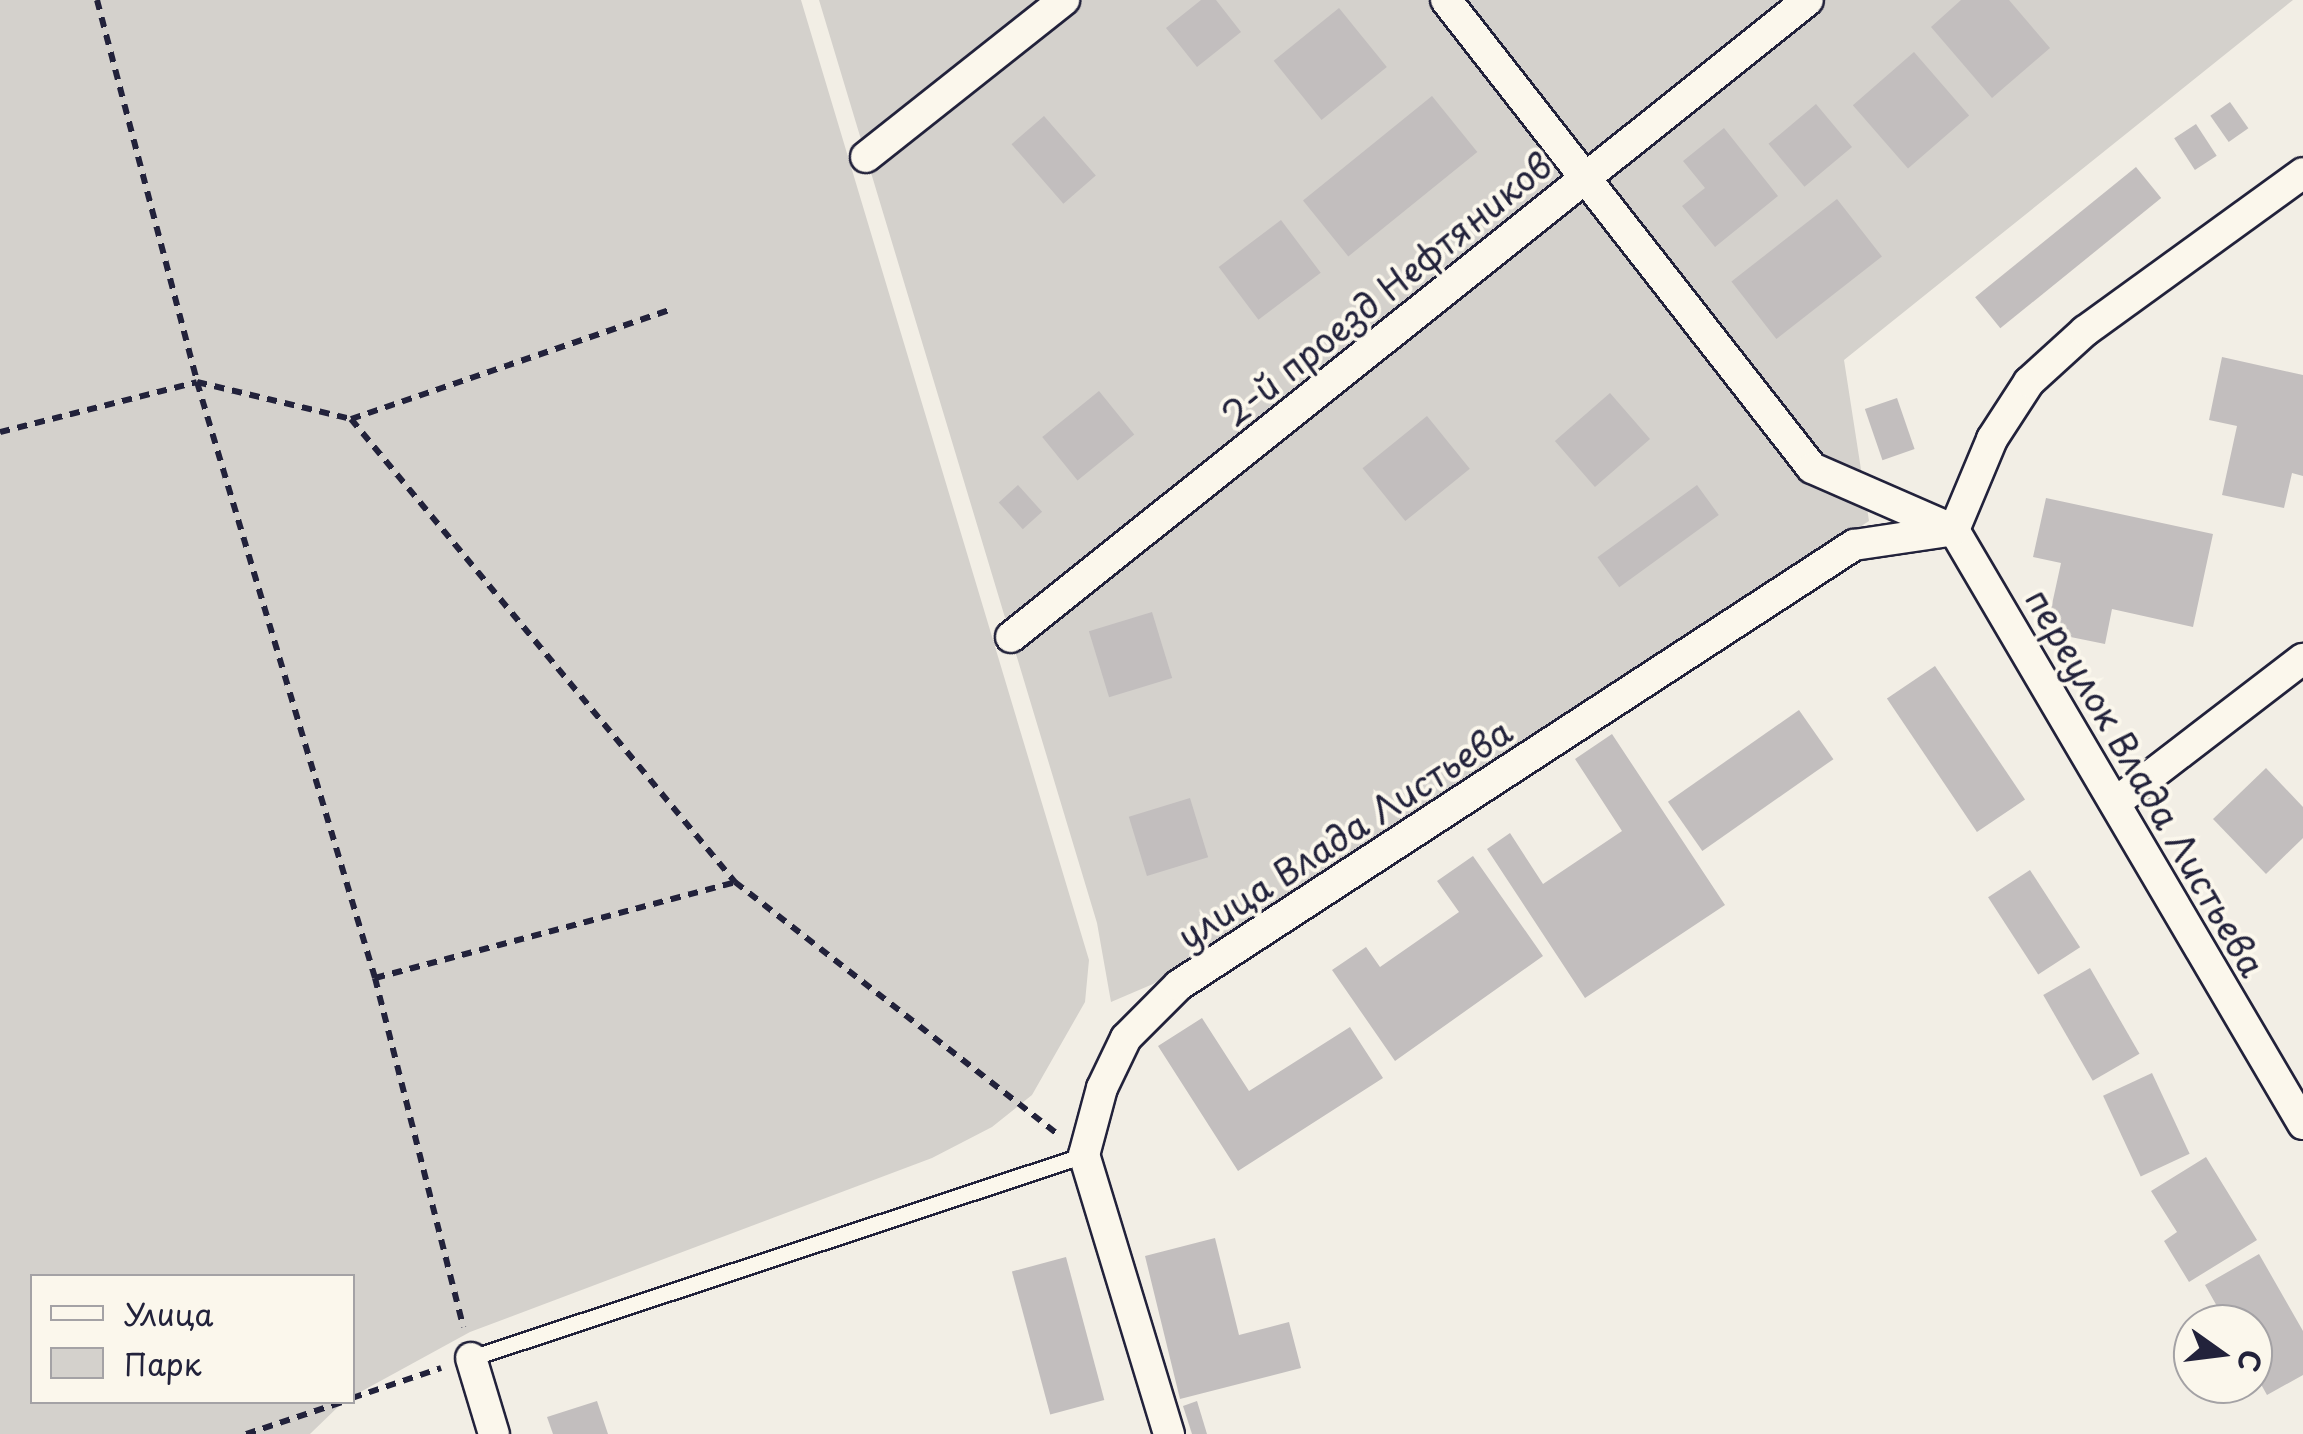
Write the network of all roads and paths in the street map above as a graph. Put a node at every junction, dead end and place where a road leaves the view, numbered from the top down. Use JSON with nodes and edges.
{"nodes":[{"id":1,"x":98,"y":0,"type":"edge"},
{"id":2,"x":1064,"y":0,"type":"edge"},
{"id":3,"x":1446,"y":0,"type":"edge"},
{"id":4,"x":1808,"y":0,"type":"edge"},
{"id":5,"x":866,"y":156,"type":"dead end"},
{"id":6,"x":2303,"y":173,"type":"edge"},
{"id":7,"x":1585,"y":178,"type":"junction"},
{"id":8,"x":668,"y":310,"type":"dead end"},
{"id":9,"x":196,"y":382,"type":"junction"},
{"id":10,"x":351,"y":419,"type":"junction"},
{"id":11,"x":0,"y":432,"type":"edge"},
{"id":12,"x":1954,"y":530,"type":"junction"},
{"id":13,"x":1010,"y":637,"type":"dead end"},
{"id":14,"x":2303,"y":659,"type":"edge"},
{"id":15,"x":2115,"y":803,"type":"junction"},
{"id":16,"x":735,"y":882,"type":"junction"},
{"id":17,"x":375,"y":978,"type":"junction"},
{"id":18,"x":2303,"y":1124,"type":"edge"},
{"id":19,"x":1084,"y":1154,"type":"junction"},
{"id":20,"x":471,"y":1358,"type":"junction"},
{"id":21,"x":355,"y":1397,"type":"edge"},
{"id":22,"x":336,"y":1404,"type":"edge"},
{"id":23,"x":1165,"y":1421,"type":"edge"},
{"id":24,"x":246,"y":1434,"type":"edge"},
{"id":25,"x":494,"y":1434,"type":"edge"}],
"edges":[{"from":1,"to":9,"type":"path"},
{"from":2,"to":5,"type":"street"},
{"from":3,"to":7,"type":"street"},
{"from":4,"to":7,"type":"street","name":"2-й проезд Нефтяников"},
{"from":6,"to":12,"type":"street"},
{"from":7,"to":12,"type":"street"},
{"from":7,"to":13,"type":"street","name":"2-й проезд Нефтяников"},
{"from":8,"to":10,"type":"path"},
{"from":9,"to":10,"type":"path"},
{"from":9,"to":11,"type":"path"},
{"from":9,"to":17,"type":"path"},
{"from":10,"to":16,"type":"path"},
{"from":12,"to":15,"type":"street","name":"переулок Влада Листьева"},
{"from":12,"to":19,"type":"street","name":"улица Влада Листьева"},
{"from":14,"to":15,"type":"street"},
{"from":15,"to":18,"type":"street","name":"переулок Влада Листьева"},
{"from":16,"to":17,"type":"path"},
{"from":16,"to":19,"type":"path"},
{"from":17,"to":20,"type":"path"},
{"from":19,"to":20,"type":"lane"},
{"from":19,"to":23,"type":"street"},
{"from":20,"to":21,"type":"path"},
{"from":20,"to":25,"type":"street"},
{"from":22,"to":24,"type":"path"}]}
